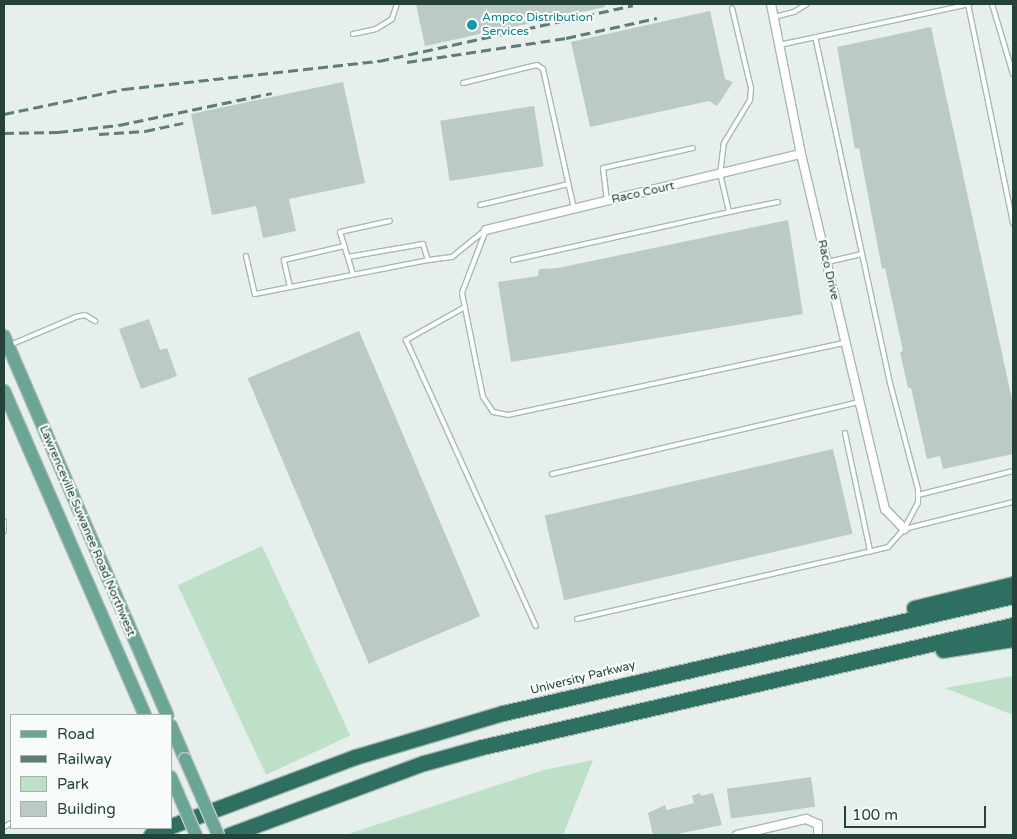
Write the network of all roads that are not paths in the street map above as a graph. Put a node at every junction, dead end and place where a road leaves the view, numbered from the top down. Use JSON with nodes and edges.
{"nodes":[{"id":1,"x":397,"y":4,"type":"edge"},
{"id":2,"x":771,"y":4,"type":"edge"},
{"id":3,"x":806,"y":4,"type":"edge"},
{"id":4,"x":969,"y":4,"type":"edge"},
{"id":5,"x":992,"y":4,"type":"edge"},
{"id":6,"x":732,"y":8,"type":"dead end"},
{"id":7,"x":773,"y":17,"type":"junction"},
{"id":8,"x":353,"y":34,"type":"dead end"},
{"id":9,"x":815,"y":38,"type":"junction"},
{"id":10,"x":779,"y":46,"type":"junction"},
{"id":11,"x":1013,"y":74,"type":"edge"},
{"id":12,"x":463,"y":83,"type":"dead end"},
{"id":13,"x":694,"y":148,"type":"dead end"},
{"id":14,"x":801,"y":154,"type":"junction"},
{"id":15,"x":720,"y":174,"type":"junction"},
{"id":16,"x":569,"y":184,"type":"junction"},
{"id":17,"x":607,"y":201,"type":"junction"},
{"id":18,"x":778,"y":202,"type":"dead end"},
{"id":19,"x":480,"y":205,"type":"dead end"},
{"id":20,"x":574,"y":209,"type":"junction"},
{"id":21,"x":729,"y":212,"type":"junction"},
{"id":22,"x":390,"y":221,"type":"dead end"},
{"id":23,"x":1013,"y":223,"type":"edge"},
{"id":24,"x":486,"y":230,"type":"junction"},
{"id":25,"x":344,"y":246,"type":"junction"},
{"id":26,"x":861,"y":254,"type":"junction"},
{"id":27,"x":246,"y":256,"type":"dead end"},
{"id":28,"x":348,"y":257,"type":"junction"},
{"id":29,"x":428,"y":260,"type":"junction"},
{"id":30,"x":514,"y":260,"type":"dead end"},
{"id":31,"x":826,"y":262,"type":"junction"},
{"id":32,"x":353,"y":274,"type":"junction"},
{"id":33,"x":290,"y":287,"type":"junction"},
{"id":34,"x":465,"y":307,"type":"junction"},
{"id":35,"x":95,"y":321,"type":"dead end"},
{"id":36,"x":845,"y":343,"type":"junction"},
{"id":37,"x":5,"y":344,"type":"edge"},
{"id":38,"x":4,"y":391,"type":"edge"},
{"id":39,"x":860,"y":402,"type":"junction"},
{"id":40,"x":845,"y":433,"type":"dead end"},
{"id":41,"x":1013,"y":471,"type":"edge"},
{"id":42,"x":552,"y":474,"type":"dead end"},
{"id":43,"x":918,"y":495,"type":"junction"},
{"id":44,"x":1013,"y":502,"type":"edge"},
{"id":45,"x":4,"y":521,"type":"edge"},
{"id":46,"x":904,"y":529,"type":"junction"},
{"id":47,"x":4,"y":531,"type":"edge"},
{"id":48,"x":870,"y":552,"type":"junction"},
{"id":49,"x":1013,"y":584,"type":"edge"},
{"id":50,"x":1013,"y":596,"type":"edge"},
{"id":51,"x":577,"y":619,"type":"dead end"},
{"id":52,"x":1013,"y":625,"type":"edge"},
{"id":53,"x":536,"y":626,"type":"dead end"},
{"id":54,"x":1013,"y":639,"type":"edge"},
{"id":55,"x":788,"y":646,"type":"junction"},
{"id":56,"x":872,"y":657,"type":"junction"},
{"id":57,"x":145,"y":714,"type":"edge"},
{"id":58,"x":166,"y":714,"type":"edge"},
{"id":59,"x":172,"y":728,"type":"edge"},
{"id":60,"x":172,"y":779,"type":"edge"},
{"id":61,"x":172,"y":826,"type":"edge"},
{"id":62,"x":165,"y":829,"type":"edge"},
{"id":63,"x":151,"y":835,"type":"edge"},
{"id":64,"x":196,"y":835,"type":"edge"},
{"id":65,"x":218,"y":835,"type":"edge"},
{"id":66,"x":230,"y":835,"type":"edge"},
{"id":67,"x":737,"y":835,"type":"edge"},
{"id":68,"x":818,"y":835,"type":"edge"}],
"edges":[{"from":1,"to":8,"type":"lane"},
{"from":2,"to":7,"type":"street","name":"Raco Drive"},
{"from":3,"to":7,"type":"lane"},
{"from":4,"to":9,"type":"lane"},
{"from":4,"to":23,"type":"lane"},
{"from":5,"to":11,"type":"lane"},
{"from":6,"to":15,"type":"lane"},
{"from":7,"to":10,"type":"street","name":"Raco Drive"},
{"from":9,"to":10,"type":"lane"},
{"from":9,"to":26,"type":"lane"},
{"from":10,"to":14,"type":"street","name":"Raco Drive"},
{"from":12,"to":16,"type":"lane"},
{"from":13,"to":17,"type":"lane"},
{"from":14,"to":15,"type":"street","name":"Raco Court"},
{"from":14,"to":31,"type":"street","name":"Raco Drive"},
{"from":15,"to":17,"type":"street","name":"Raco Court"},
{"from":15,"to":21,"type":"lane"},
{"from":16,"to":19,"type":"lane"},
{"from":16,"to":20,"type":"lane"},
{"from":17,"to":20,"type":"street","name":"Raco Court"},
{"from":18,"to":21,"type":"lane"},
{"from":20,"to":24,"type":"street","name":"Raco Court"},
{"from":21,"to":30,"type":"lane"},
{"from":22,"to":25,"type":"lane"},
{"from":24,"to":29,"type":"lane"},
{"from":24,"to":34,"type":"lane"},
{"from":25,"to":28,"type":"lane"},
{"from":25,"to":33,"type":"lane"},
{"from":26,"to":31,"type":"lane"},
{"from":26,"to":43,"type":"lane"},
{"from":27,"to":33,"type":"lane"},
{"from":28,"to":29,"type":"lane"},
{"from":28,"to":32,"type":"lane"},
{"from":29,"to":32,"type":"lane"},
{"from":31,"to":36,"type":"street","name":"Raco Drive"},
{"from":32,"to":33,"type":"lane"},
{"from":34,"to":36,"type":"lane"},
{"from":34,"to":53,"type":"lane"},
{"from":35,"to":37,"type":"lane"},
{"from":36,"to":39,"type":"street","name":"Raco Drive"},
{"from":37,"to":58,"type":"main road","name":"Lawrenceville Suwanee Road Northwest"},
{"from":38,"to":57,"type":"main road","name":"Lawrenceville Suwanee Road Northwest"},
{"from":39,"to":42,"type":"lane"},
{"from":39,"to":46,"type":"street","name":"Raco Drive"},
{"from":40,"to":48,"type":"lane"},
{"from":41,"to":43,"type":"lane"},
{"from":43,"to":46,"type":"lane"},
{"from":44,"to":46,"type":"lane"},
{"from":45,"to":47,"type":"lane"},
{"from":46,"to":48,"type":"lane"},
{"from":48,"to":51,"type":"lane"},
{"from":49,"to":55,"type":"highway"},
{"from":50,"to":55,"type":"highway","name":"University Parkway"},
{"from":52,"to":56,"type":"highway"},
{"from":54,"to":56,"type":"highway"},
{"from":55,"to":61,"type":"highway","name":"University Parkway"},
{"from":56,"to":66,"type":"highway"},
{"from":59,"to":65,"type":"main road","bridge":true},
{"from":60,"to":64,"type":"main road","bridge":true},
{"from":62,"to":63,"type":"highway","name":"University Parkway"},
{"from":67,"to":68,"type":"street"}]}
